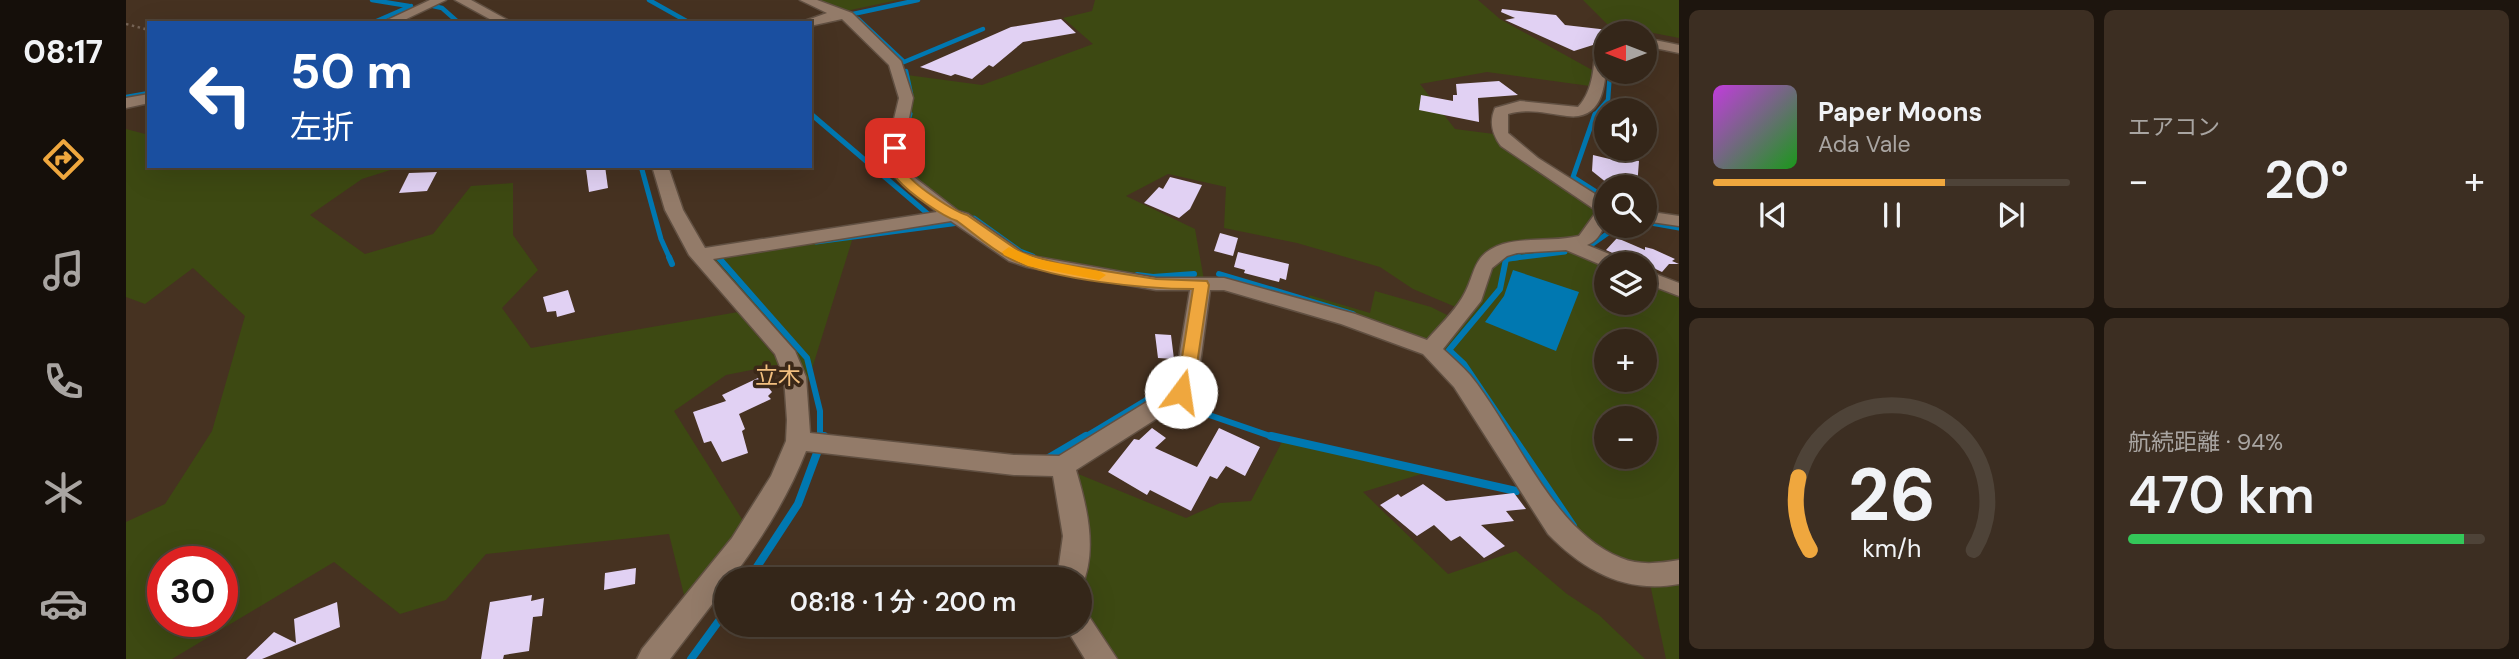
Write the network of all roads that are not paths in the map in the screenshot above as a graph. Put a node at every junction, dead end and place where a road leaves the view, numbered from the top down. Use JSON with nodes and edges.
{"nodes":[{"id":1,"x":440,"y":0,"type":"edge"},
{"id":2,"x":461,"y":0,"type":"edge"},
{"id":3,"x":806,"y":0,"type":"edge"},
{"id":4,"x":841,"y":13,"type":"junction"},
{"id":5,"x":392,"y":21,"type":"edge"},
{"id":6,"x":503,"y":21,"type":"edge"},
{"id":7,"x":812,"y":21,"type":"edge"},
{"id":8,"x":1657,"y":44,"type":"edge"},
{"id":9,"x":1679,"y":49,"type":"edge"},
{"id":10,"x":1598,"y":84,"type":"edge"},
{"id":11,"x":147,"y":98,"type":"edge"},
{"id":12,"x":126,"y":103,"type":"edge"},
{"id":13,"x":661,"y":168,"type":"edge"},
{"id":14,"x":1594,"y":200,"type":"edge"},
{"id":15,"x":1657,"y":218,"type":"edge"},
{"id":16,"x":961,"y":219,"type":"junction"},
{"id":17,"x":1679,"y":221,"type":"edge"},
{"id":18,"x":1594,"y":227,"type":"edge"},
{"id":19,"x":1567,"y":244,"type":"junction"},
{"id":20,"x":699,"y":255,"type":"junction"},
{"id":21,"x":1594,"y":255,"type":"edge"},
{"id":22,"x":1657,"y":281,"type":"edge"},
{"id":23,"x":1201,"y":285,"type":"junction"},
{"id":24,"x":1679,"y":290,"type":"edge"},
{"id":25,"x":1430,"y":349,"type":"junction"},
{"id":26,"x":798,"y":442,"type":"junction"},
{"id":27,"x":1063,"y":466,"type":"junction"},
{"id":28,"x":1073,"y":567,"type":"edge"},
{"id":29,"x":1679,"y":572,"type":"edge"},
{"id":30,"x":1086,"y":637,"type":"edge"},
{"id":31,"x":652,"y":659,"type":"edge"},
{"id":32,"x":1102,"y":659,"type":"edge"}],
"edges":[{"from":1,"to":5,"type":"street"},
{"from":2,"to":6,"type":"street"},
{"from":3,"to":4,"type":"street"},
{"from":4,"to":7,"type":"street"},
{"from":4,"to":16,"type":"street"},
{"from":8,"to":9,"type":"street"},
{"from":10,"to":14,"type":"street"},
{"from":11,"to":12,"type":"street"},
{"from":13,"to":20,"type":"street"},
{"from":15,"to":17,"type":"street"},
{"from":16,"to":20,"type":"street"},
{"from":16,"to":23,"type":"street"},
{"from":18,"to":19,"type":"street"},
{"from":19,"to":21,"type":"street"},
{"from":19,"to":25,"type":"street"},
{"from":20,"to":26,"type":"street"},
{"from":22,"to":24,"type":"street"},
{"from":23,"to":25,"type":"street"},
{"from":23,"to":27,"type":"street"},
{"from":25,"to":29,"type":"street"},
{"from":26,"to":27,"type":"street"},
{"from":26,"to":31,"type":"street"},
{"from":27,"to":28,"type":"street"},
{"from":30,"to":32,"type":"street"}]}
